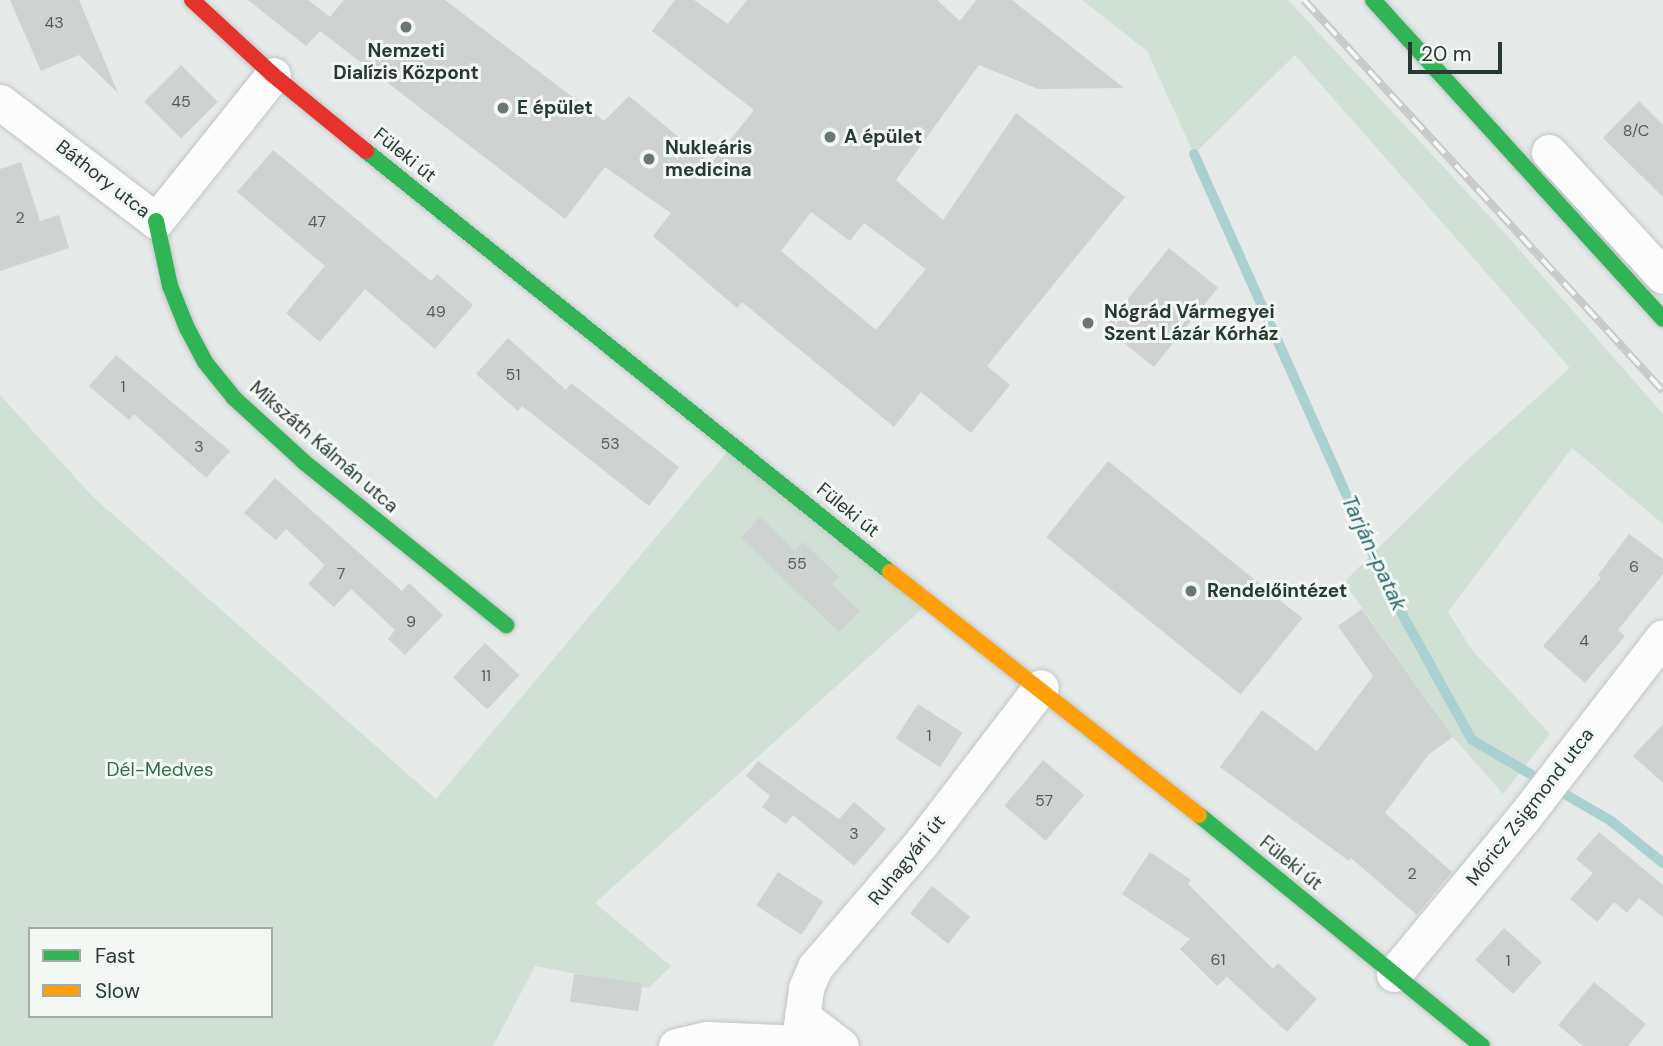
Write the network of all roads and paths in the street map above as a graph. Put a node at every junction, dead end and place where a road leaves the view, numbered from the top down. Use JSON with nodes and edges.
{"nodes":[{"id":1,"x":192,"y":0,"type":"edge"},
{"id":2,"x":1373,"y":0,"type":"edge"},
{"id":3,"x":273,"y":75,"type":"junction"},
{"id":4,"x":0,"y":102,"type":"edge"},
{"id":5,"x":1549,"y":152,"type":"dead end"},
{"id":6,"x":156,"y":221,"type":"junction"},
{"id":7,"x":1663,"y":276,"type":"edge"},
{"id":8,"x":1663,"y":318,"type":"edge"},
{"id":9,"x":506,"y":625,"type":"dead end"},
{"id":10,"x":1663,"y":637,"type":"edge"},
{"id":11,"x":1041,"y":687,"type":"junction"},
{"id":12,"x":1394,"y":974,"type":"junction"},
{"id":13,"x":803,"y":1035,"type":"edge"},
{"id":14,"x":676,"y":1046,"type":"edge"},
{"id":15,"x":841,"y":1046,"type":"edge"},
{"id":16,"x":1482,"y":1046,"type":"edge"}],
"edges":[{"from":1,"to":3,"type":"main road","name":"Füleki út"},
{"from":2,"to":8,"type":"main road"},
{"from":3,"to":6,"type":"street","name":"Báthory utca"},
{"from":3,"to":11,"type":"main road","name":"Füleki út"},
{"from":4,"to":6,"type":"street","name":"Báthory utca"},
{"from":5,"to":7,"type":"street"},
{"from":6,"to":9,"type":"main road","name":"Mikszáth Kálmán utca"},
{"from":10,"to":12,"type":"street","name":"Móricz Zsigmond utca"},
{"from":11,"to":12,"type":"main road","name":"Füleki út"},
{"from":11,"to":13,"type":"street","name":"Ruhagyári út"},
{"from":12,"to":16,"type":"main road","name":"Füleki út"},
{"from":13,"to":14,"type":"street"},
{"from":13,"to":15,"type":"street"}]}
